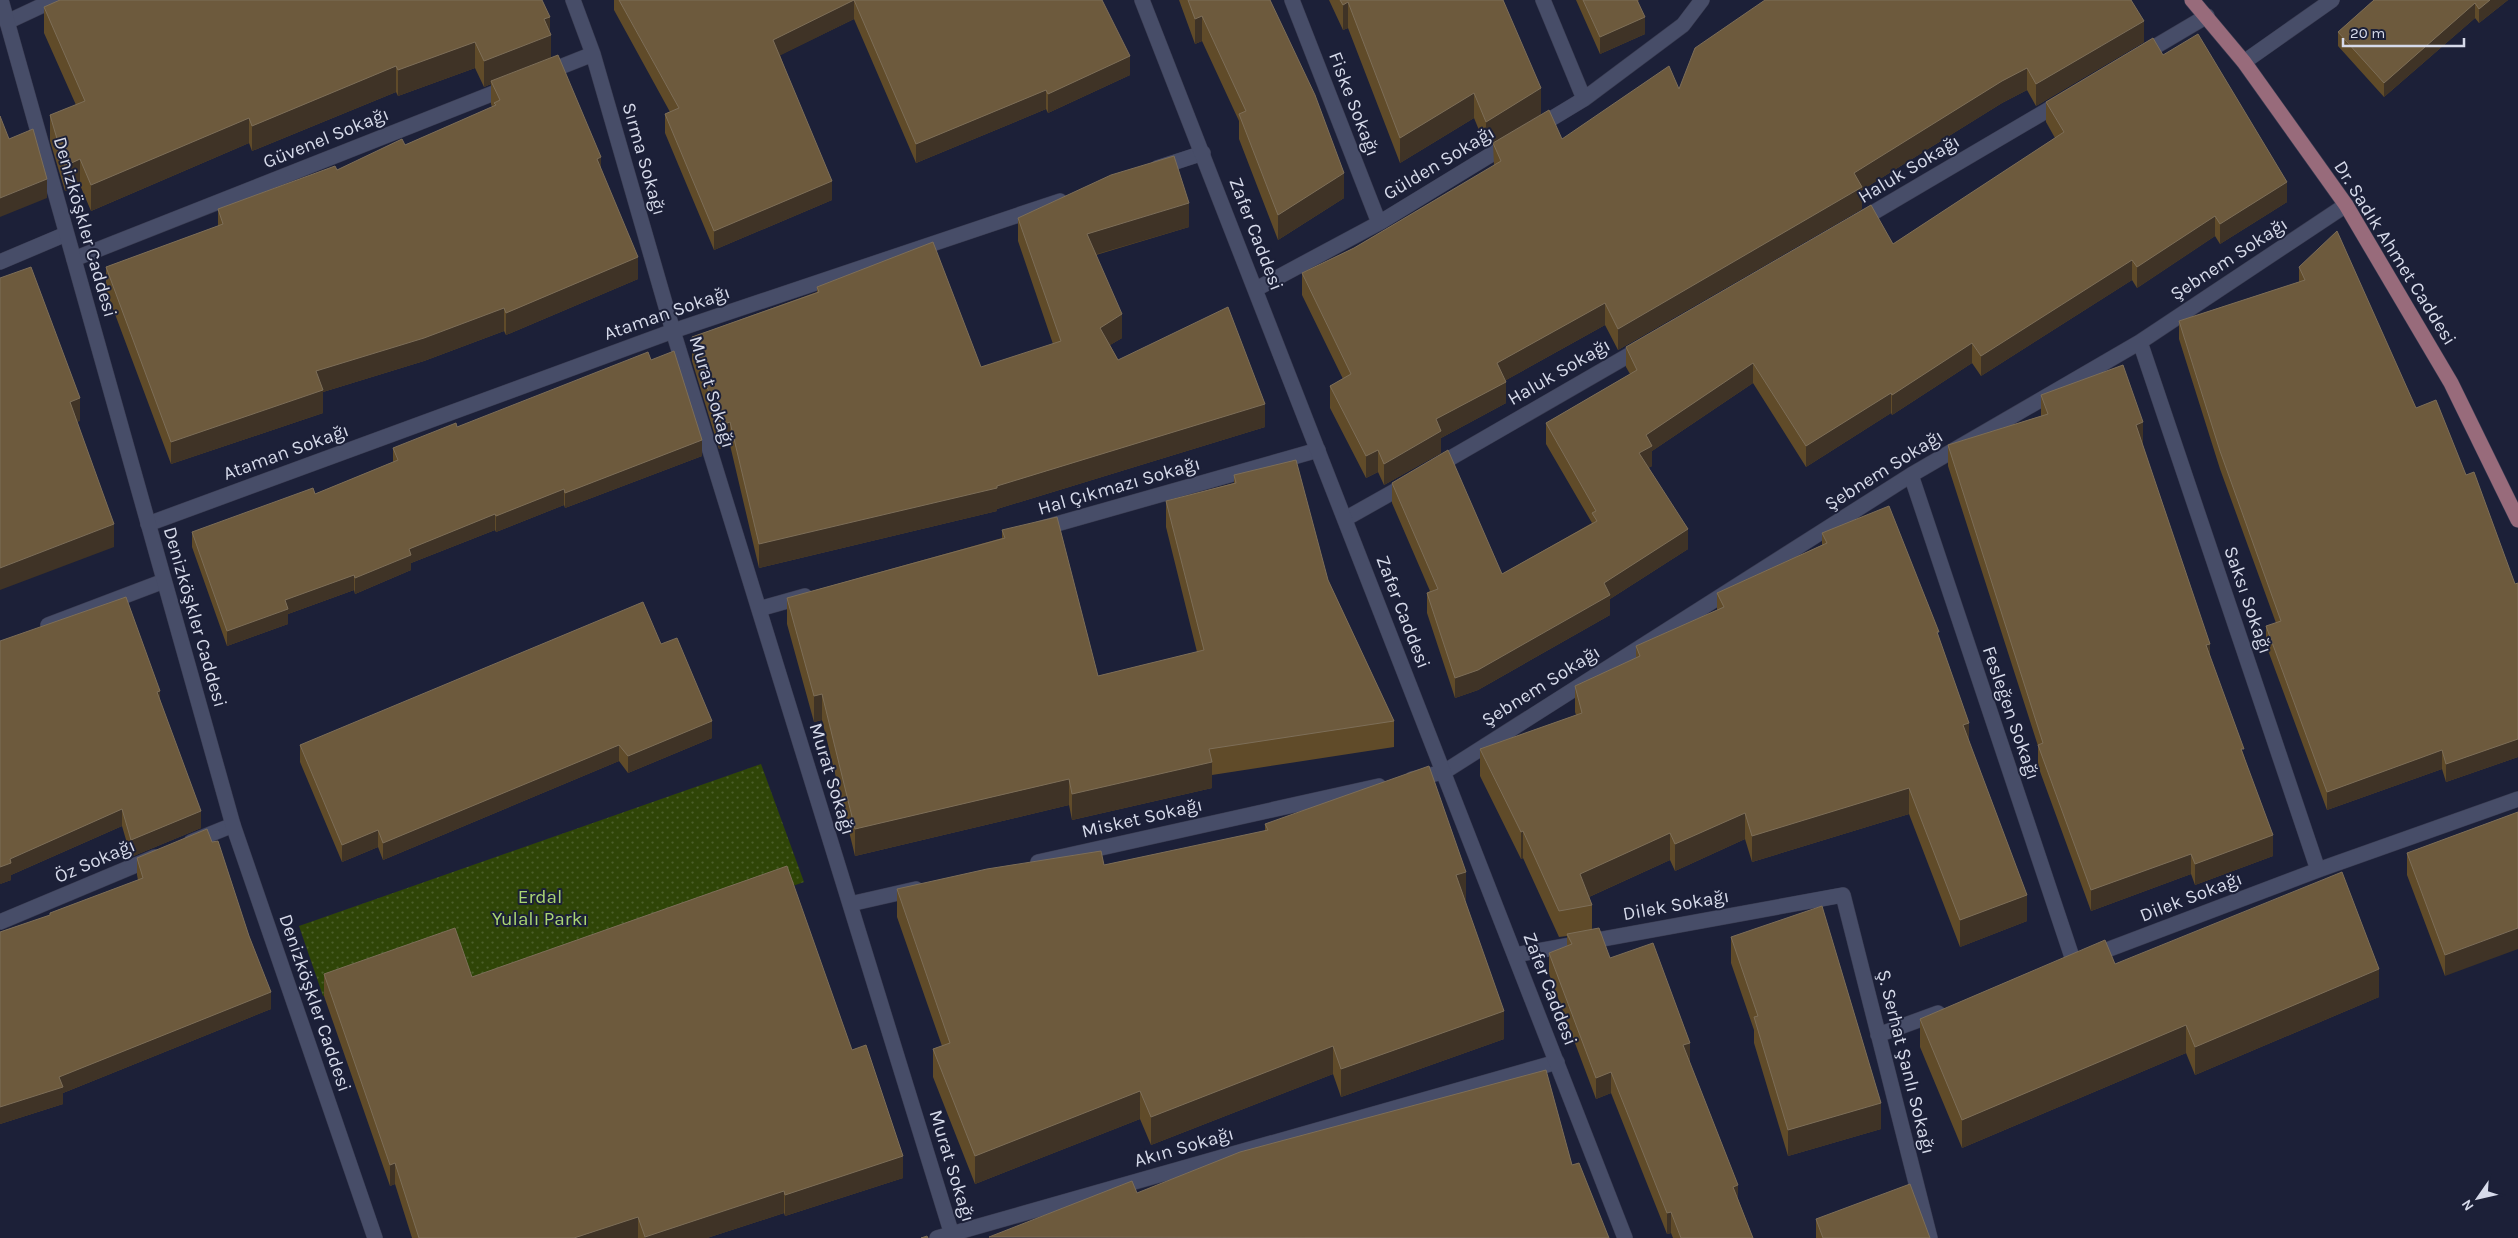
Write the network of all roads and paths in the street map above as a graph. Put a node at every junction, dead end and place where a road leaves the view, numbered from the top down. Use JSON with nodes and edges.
{"nodes":[{"id":1,"x":1,"y":0,"type":"edge"},
{"id":2,"x":54,"y":0,"type":"edge"},
{"id":3,"x":573,"y":0,"type":"edge"},
{"id":4,"x":1142,"y":0,"type":"edge"},
{"id":5,"x":1292,"y":0,"type":"edge"},
{"id":6,"x":1543,"y":0,"type":"edge"},
{"id":7,"x":1702,"y":0,"type":"edge"},
{"id":8,"x":2192,"y":0,"type":"edge"},
{"id":9,"x":2332,"y":0,"type":"edge"},
{"id":10,"x":2207,"y":16,"type":"junction"},
{"id":11,"x":7,"y":22,"type":"junction"},
{"id":12,"x":593,"y":54,"type":"junction"},
{"id":13,"x":2130,"y":62,"type":"edge"},
{"id":14,"x":2244,"y":62,"type":"junction"},
{"id":15,"x":2079,"y":92,"type":"edge"},
{"id":16,"x":1584,"y":99,"type":"junction"},
{"id":17,"x":1203,"y":152,"type":"junction"},
{"id":18,"x":1147,"y":171,"type":"edge"},
{"id":19,"x":1073,"y":196,"type":"edge"},
{"id":20,"x":2346,"y":205,"type":"junction"},
{"id":21,"x":1379,"y":223,"type":"junction"},
{"id":22,"x":1849,"y":227,"type":"edge"},
{"id":23,"x":66,"y":234,"type":"junction"},
{"id":24,"x":74,"y":259,"type":"junction"},
{"id":25,"x":0,"y":262,"type":"edge"},
{"id":26,"x":1256,"y":289,"type":"junction"},
{"id":27,"x":672,"y":331,"type":"junction"},
{"id":28,"x":1653,"y":341,"type":"edge"},
{"id":29,"x":2140,"y":342,"type":"junction"},
{"id":30,"x":1318,"y":450,"type":"junction"},
{"id":31,"x":1910,"y":475,"type":"junction"},
{"id":32,"x":1345,"y":519,"type":"junction"},
{"id":33,"x":2518,"y":520,"type":"edge"},
{"id":34,"x":148,"y":524,"type":"junction"},
{"id":35,"x":1024,"y":533,"type":"edge"},
{"id":36,"x":164,"y":581,"type":"junction"},
{"id":37,"x":816,"y":593,"type":"edge"},
{"id":38,"x":759,"y":609,"type":"junction"},
{"id":39,"x":36,"y":629,"type":"edge"},
{"id":40,"x":1444,"y":772,"type":"junction"},
{"id":41,"x":2518,"y":799,"type":"edge"},
{"id":42,"x":232,"y":825,"type":"junction"},
{"id":43,"x":1025,"y":865,"type":"edge"},
{"id":44,"x":2318,"y":870,"type":"junction"},
{"id":45,"x":928,"y":886,"type":"edge"},
{"id":46,"x":1843,"y":896,"type":"joint"},
{"id":47,"x":850,"y":904,"type":"junction"},
{"id":48,"x":0,"y":922,"type":"edge"},
{"id":49,"x":1515,"y":955,"type":"junction"},
{"id":50,"x":2069,"y":964,"type":"joint"},
{"id":51,"x":1953,"y":1007,"type":"edge"},
{"id":52,"x":1878,"y":1035,"type":"junction"},
{"id":53,"x":1556,"y":1062,"type":"junction"},
{"id":54,"x":947,"y":1237,"type":"edge"},
{"id":55,"x":375,"y":1238,"type":"edge"},
{"id":56,"x":1625,"y":1238,"type":"edge"},
{"id":57,"x":1930,"y":1238,"type":"edge"}],
"edges":[{"from":1,"to":11,"type":"street","name":"Denizköşkler Caddesi"},
{"from":2,"to":11,"type":"street"},
{"from":3,"to":12,"type":"street","name":"Sırma Sokağı"},
{"from":4,"to":17,"type":"street","name":"Zafer Caddesi"},
{"from":5,"to":21,"type":"street","name":"Fiske Sokağı"},
{"from":6,"to":16,"type":"street"},
{"from":7,"to":16,"type":"street","name":"Gülden Sokağı"},
{"from":8,"to":10,"type":"main road","name":"Dr. Sadık Ahmet Caddesi"},
{"from":9,"to":14,"type":"street"},
{"from":10,"to":13,"type":"street"},
{"from":10,"to":14,"type":"main road","name":"Dr. Sadık Ahmet Caddesi"},
{"from":11,"to":23,"type":"street","name":"Denizköşkler Caddesi"},
{"from":12,"to":24,"type":"street","name":"Güvenel Sokağı"},
{"from":12,"to":27,"type":"street","name":"Sırma Sokağı"},
{"from":14,"to":20,"type":"main road","name":"Dr. Sadık Ahmet Caddesi"},
{"from":15,"to":22,"type":"street","name":"Haluk Sokağı"},
{"from":16,"to":21,"type":"street","name":"Gülden Sokağı"},
{"from":17,"to":18,"type":"street"},
{"from":17,"to":26,"type":"street","name":"Zafer Caddesi"},
{"from":19,"to":27,"type":"street","name":"Ataman Sokağı"},
{"from":20,"to":29,"type":"street","name":"Şebnem Sokağı"},
{"from":20,"to":33,"type":"main road","name":"Dr. Sadık Ahmet Caddesi"},
{"from":21,"to":26,"type":"street","name":"Gülden Sokağı"},
{"from":23,"to":24,"type":"street","name":"Denizköşkler Caddesi"},
{"from":23,"to":25,"type":"street"},
{"from":24,"to":34,"type":"street","name":"Denizköşkler Caddesi"},
{"from":26,"to":30,"type":"street","name":"Zafer Caddesi"},
{"from":27,"to":34,"type":"street","name":"Ataman Sokağı"},
{"from":27,"to":38,"type":"street","name":"Murat Sokağı"},
{"from":28,"to":32,"type":"street","name":"Haluk Sokağı"},
{"from":29,"to":31,"type":"street","name":"Şebnem Sokağı"},
{"from":29,"to":44,"type":"street","name":"Saksı Sokağı"},
{"from":30,"to":32,"type":"street","name":"Zafer Caddesi"},
{"from":30,"to":35,"type":"street","name":"Hal Çıkmazı Sokağı"},
{"from":31,"to":40,"type":"street","name":"Şebnem Sokağı"},
{"from":31,"to":50,"type":"street","name":"Fesleğen Sokağı"},
{"from":32,"to":40,"type":"street","name":"Zafer Caddesi"},
{"from":34,"to":36,"type":"street","name":"Denizköşkler Caddesi"},
{"from":36,"to":39,"type":"street"},
{"from":36,"to":42,"type":"street","name":"Denizköşkler Caddesi"},
{"from":37,"to":38,"type":"street"},
{"from":38,"to":47,"type":"street","name":"Murat Sokağı"},
{"from":40,"to":43,"type":"street","name":"Misket Sokağı"},
{"from":40,"to":49,"type":"street","name":"Zafer Caddesi"},
{"from":41,"to":44,"type":"street","name":"Dilek Sokağı"},
{"from":42,"to":48,"type":"street","name":"Öz Sokağı"},
{"from":42,"to":55,"type":"street","name":"Denizköşkler Caddesi"},
{"from":44,"to":50,"type":"street","name":"Dilek Sokağı"},
{"from":45,"to":47,"type":"street"},
{"from":46,"to":49,"type":"street","name":"Dilek Sokağı"},
{"from":46,"to":52,"type":"street","name":"Ş. Serhat Şanlı Sokağı"},
{"from":47,"to":54,"type":"street","name":"Murat Sokağı"},
{"from":49,"to":53,"type":"street","name":"Zafer Caddesi"},
{"from":51,"to":52,"type":"street"},
{"from":52,"to":57,"type":"street","name":"Ş. Serhat Şanlı Sokağı"},
{"from":53,"to":54,"type":"street","name":"Akın Sokağı"},
{"from":53,"to":56,"type":"street","name":"Zafer Caddesi"}]}
